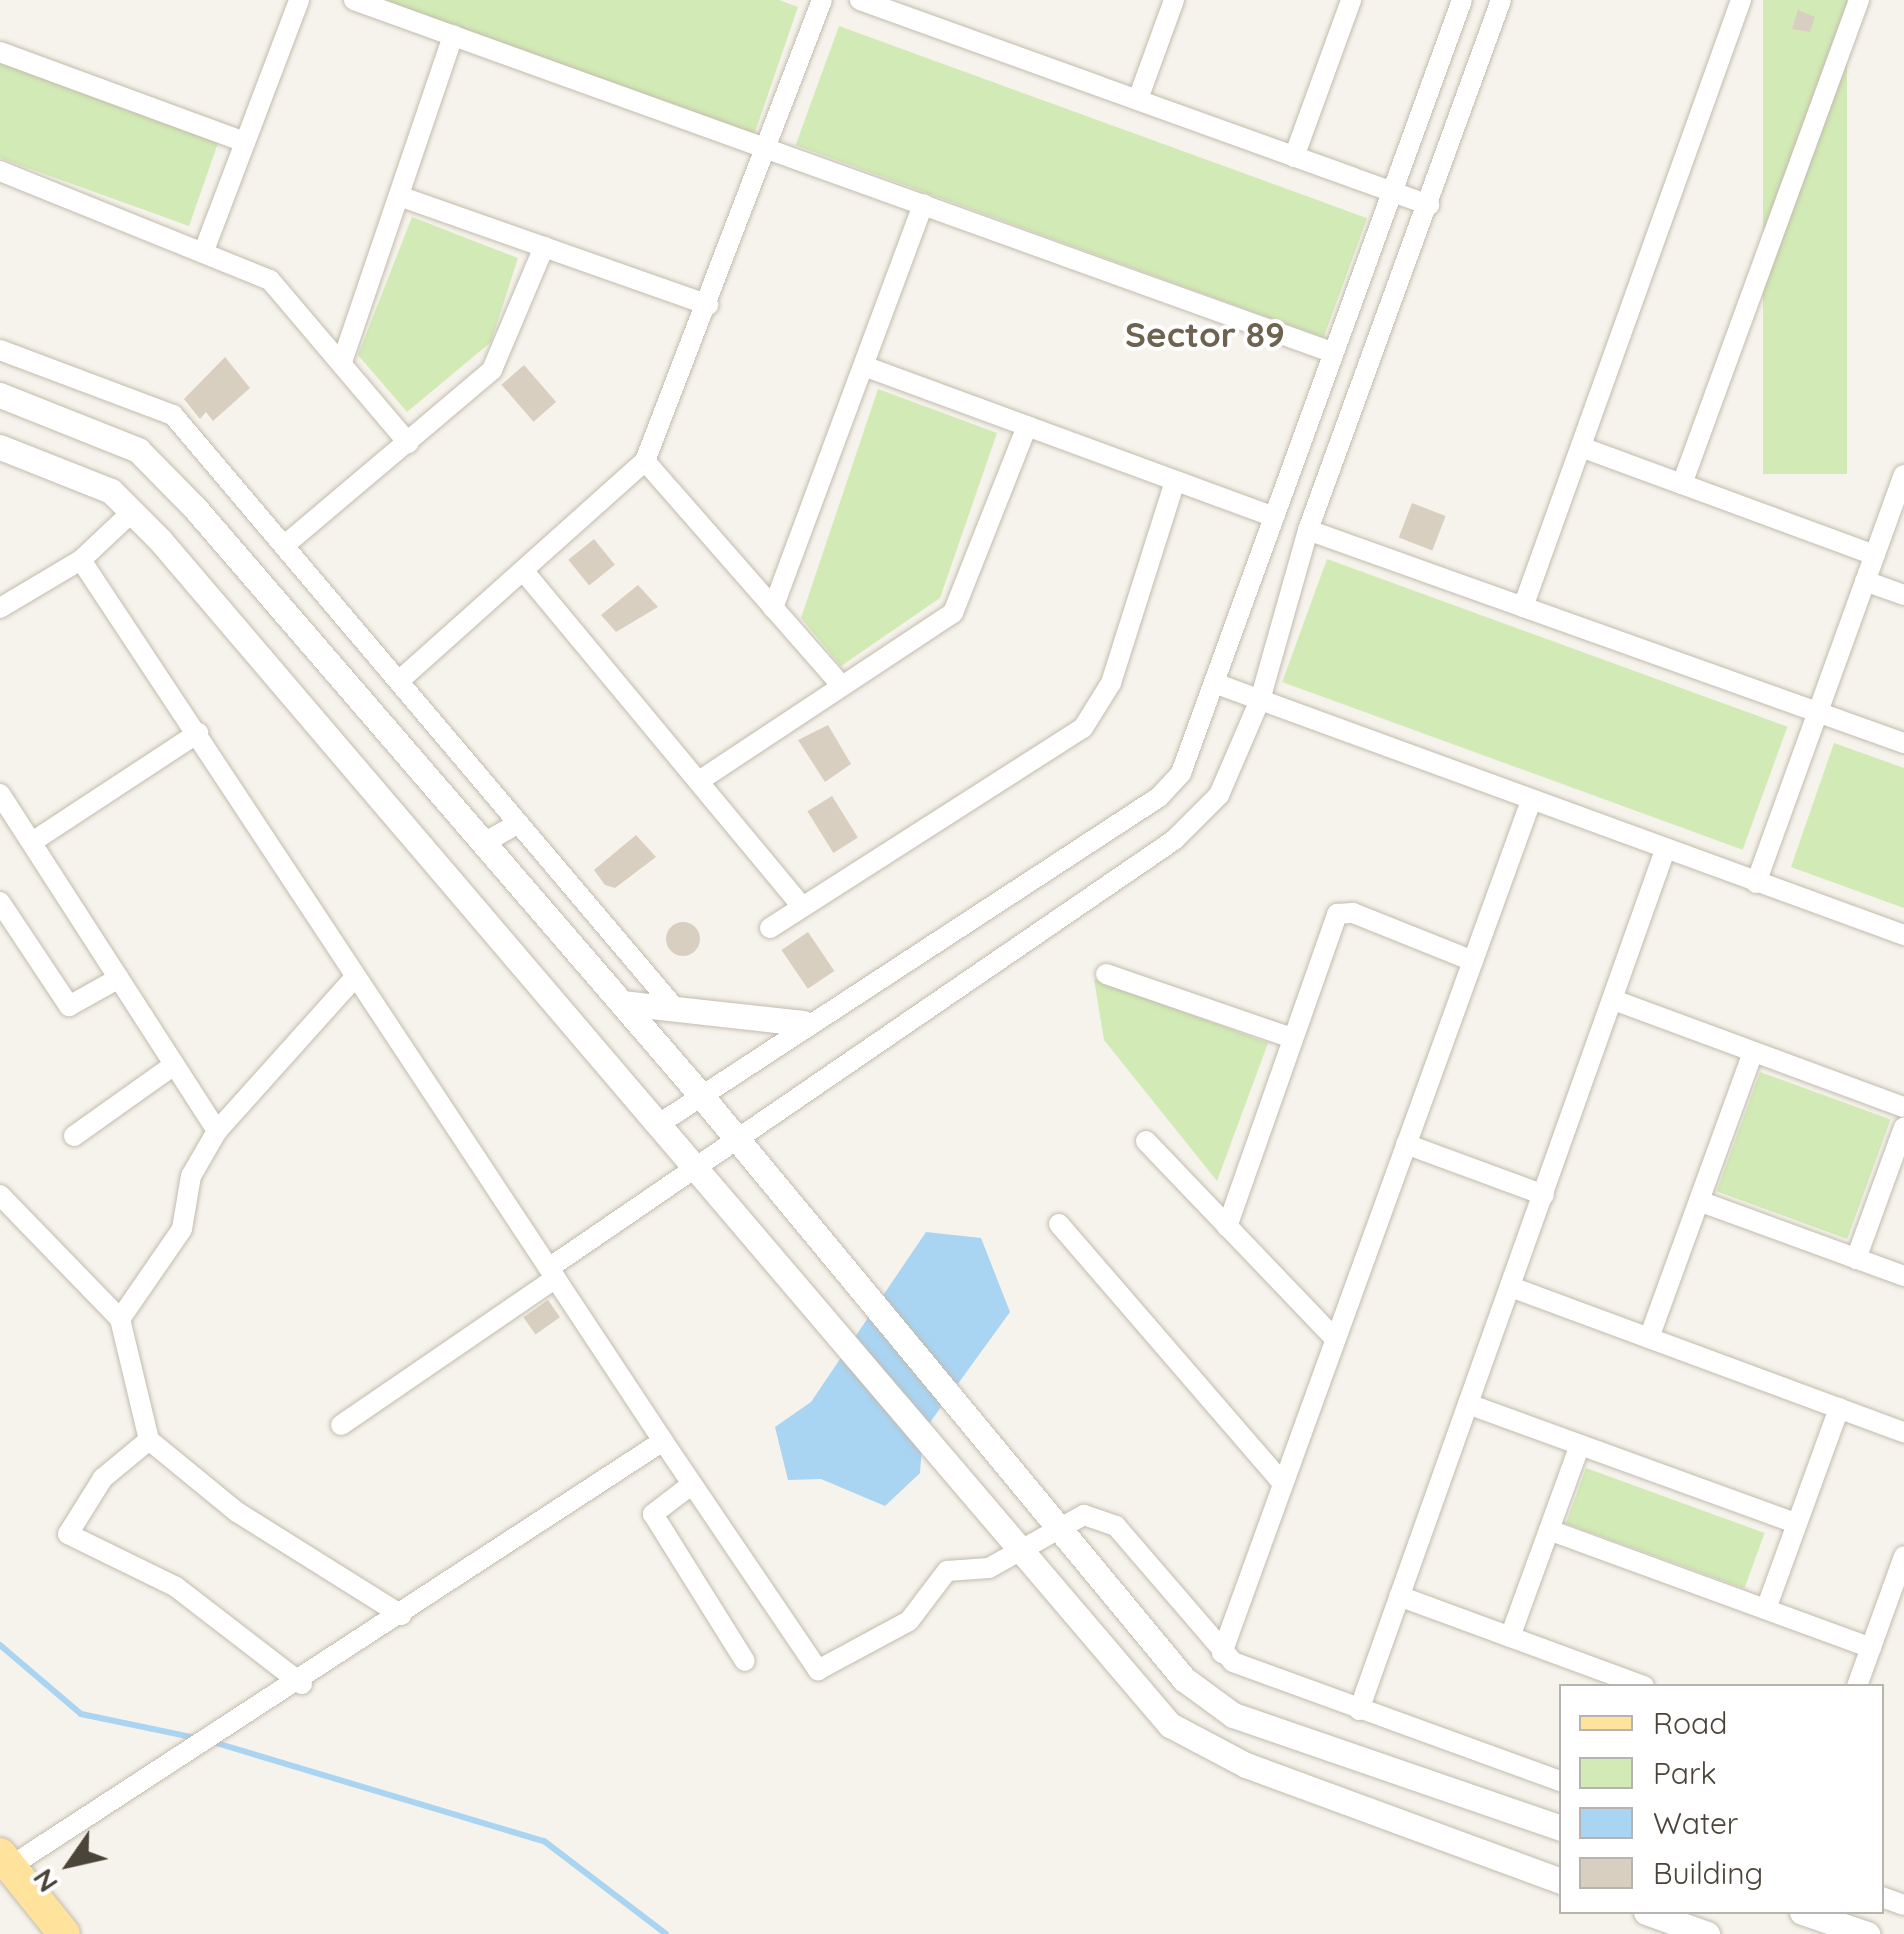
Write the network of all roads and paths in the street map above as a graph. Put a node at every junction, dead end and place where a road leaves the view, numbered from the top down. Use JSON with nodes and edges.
{"nodes":[{"id":1,"x":299,"y":0,"type":"edge"},
{"id":2,"x":354,"y":0,"type":"edge"},
{"id":3,"x":822,"y":0,"type":"edge"},
{"id":4,"x":860,"y":0,"type":"edge"},
{"id":5,"x":1174,"y":0,"type":"edge"},
{"id":6,"x":1351,"y":0,"type":"edge"},
{"id":7,"x":1462,"y":0,"type":"edge"},
{"id":8,"x":1501,"y":0,"type":"edge"},
{"id":9,"x":1741,"y":0,"type":"edge"},
{"id":10,"x":1859,"y":0,"type":"edge"},
{"id":11,"x":453,"y":35,"type":"junction"},
{"id":12,"x":0,"y":52,"type":"edge"},
{"id":13,"x":1138,"y":99,"type":"junction"},
{"id":14,"x":245,"y":142,"type":"junction"},
{"id":15,"x":766,"y":148,"type":"junction"},
{"id":16,"x":1294,"y":156,"type":"junction"},
{"id":17,"x":0,"y":171,"type":"edge"},
{"id":18,"x":1393,"y":193,"type":"junction"},
{"id":19,"x":398,"y":196,"type":"junction"},
{"id":20,"x":923,"y":204,"type":"junction"},
{"id":21,"x":1429,"y":205,"type":"junction"},
{"id":22,"x":205,"y":248,"type":"junction"},
{"id":23,"x":544,"y":248,"type":"junction"},
{"id":24,"x":708,"y":305,"type":"junction"},
{"id":25,"x":0,"y":350,"type":"edge"},
{"id":26,"x":1331,"y":352,"type":"junction"},
{"id":27,"x":343,"y":360,"type":"junction"},
{"id":28,"x":864,"y":366,"type":"junction"},
{"id":29,"x":0,"y":396,"type":"edge"},
{"id":30,"x":1027,"y":426,"type":"junction"},
{"id":31,"x":408,"y":443,"type":"junction"},
{"id":32,"x":0,"y":447,"type":"edge"},
{"id":33,"x":1581,"y":448,"type":"junction"},
{"id":34,"x":645,"y":461,"type":"junction"},
{"id":35,"x":1904,"y":474,"type":"edge"},
{"id":36,"x":1175,"y":481,"type":"junction"},
{"id":37,"x":1682,"y":484,"type":"junction"},
{"id":38,"x":132,"y":512,"type":"junction"},
{"id":39,"x":1274,"y":518,"type":"junction"},
{"id":40,"x":1308,"y":530,"type":"junction"},
{"id":41,"x":285,"y":545,"type":"junction"},
{"id":42,"x":1875,"y":555,"type":"junction"},
{"id":43,"x":81,"y":560,"type":"junction"},
{"id":44,"x":526,"y":574,"type":"junction"},
{"id":45,"x":1865,"y":581,"type":"junction"},
{"id":46,"x":1904,"y":594,"type":"edge"},
{"id":47,"x":1524,"y":607,"type":"junction"},
{"id":48,"x":0,"y":608,"type":"edge"},
{"id":49,"x":773,"y":608,"type":"junction"},
{"id":50,"x":400,"y":680,"type":"junction"},
{"id":51,"x":1217,"y":684,"type":"junction"},
{"id":52,"x":841,"y":686,"type":"junction"},
{"id":53,"x":1260,"y":700,"type":"junction"},
{"id":54,"x":1818,"y":712,"type":"junction"},
{"id":55,"x":198,"y":734,"type":"junction"},
{"id":56,"x":1904,"y":743,"type":"edge"},
{"id":57,"x":702,"y":780,"type":"junction"},
{"id":58,"x":0,"y":794,"type":"edge"},
{"id":59,"x":1532,"y":801,"type":"junction"},
{"id":60,"x":518,"y":823,"type":"junction"},
{"id":61,"x":32,"y":842,"type":"junction"},
{"id":62,"x":484,"y":843,"type":"junction"},
{"id":63,"x":1664,"y":853,"type":"junction"},
{"id":64,"x":1756,"y":883,"type":"junction"},
{"id":65,"x":0,"y":902,"type":"edge"},
{"id":66,"x":800,"y":904,"type":"junction"},
{"id":67,"x":770,"y":928,"type":"dead end"},
{"id":68,"x":1904,"y":935,"type":"edge"},
{"id":69,"x":1473,"y":961,"type":"junction"},
{"id":70,"x":1106,"y":974,"type":"dead end"},
{"id":71,"x":355,"y":977,"type":"junction"},
{"id":72,"x":119,"y":978,"type":"junction"},
{"id":73,"x":1614,"y":1000,"type":"junction"},
{"id":74,"x":622,"y":1003,"type":"junction"},
{"id":75,"x":674,"y":1007,"type":"junction"},
{"id":76,"x":804,"y":1023,"type":"junction"},
{"id":77,"x":1292,"y":1038,"type":"junction"},
{"id":78,"x":1753,"y":1052,"type":"junction"},
{"id":79,"x":174,"y":1065,"type":"junction"},
{"id":80,"x":700,"y":1093,"type":"junction"},
{"id":81,"x":1904,"y":1107,"type":"edge"},
{"id":82,"x":659,"y":1124,"type":"junction"},
{"id":83,"x":1904,"y":1128,"type":"edge"},
{"id":84,"x":217,"y":1131,"type":"junction"},
{"id":85,"x":74,"y":1136,"type":"dead end"},
{"id":86,"x":735,"y":1136,"type":"junction"},
{"id":87,"x":1146,"y":1141,"type":"dead end"},
{"id":88,"x":1406,"y":1144,"type":"junction"},
{"id":89,"x":695,"y":1165,"type":"junction"},
{"id":90,"x":1544,"y":1195,"type":"junction"},
{"id":91,"x":0,"y":1196,"type":"edge"},
{"id":92,"x":1699,"y":1201,"type":"junction"},
{"id":93,"x":1059,"y":1224,"type":"dead end"},
{"id":94,"x":1227,"y":1228,"type":"junction"},
{"id":95,"x":1856,"y":1259,"type":"junction"},
{"id":96,"x":552,"y":1273,"type":"junction"},
{"id":97,"x":1904,"y":1276,"type":"edge"},
{"id":98,"x":1511,"y":1287,"type":"junction"},
{"id":99,"x":120,"y":1320,"type":"junction"},
{"id":100,"x":1650,"y":1338,"type":"junction"},
{"id":101,"x":1335,"y":1339,"type":"junction"},
{"id":102,"x":1468,"y":1404,"type":"junction"},
{"id":103,"x":1839,"y":1408,"type":"junction"},
{"id":104,"x":341,"y":1425,"type":"dead end"},
{"id":105,"x":1904,"y":1432,"type":"edge"},
{"id":106,"x":149,"y":1440,"type":"junction"},
{"id":107,"x":663,"y":1441,"type":"junction"},
{"id":108,"x":1580,"y":1445,"type":"junction"},
{"id":109,"x":1282,"y":1482,"type":"junction"},
{"id":110,"x":691,"y":1485,"type":"junction"},
{"id":111,"x":1059,"y":1523,"type":"junction"},
{"id":112,"x":1796,"y":1524,"type":"junction"},
{"id":113,"x":1549,"y":1530,"type":"junction"},
{"id":114,"x":1025,"y":1548,"type":"junction"},
{"id":115,"x":1903,"y":1560,"type":"edge"},
{"id":116,"x":1399,"y":1596,"type":"junction"},
{"id":117,"x":1766,"y":1609,"type":"junction"},
{"id":118,"x":401,"y":1614,"type":"junction"},
{"id":119,"x":1510,"y":1637,"type":"junction"},
{"id":120,"x":1871,"y":1648,"type":"junction"},
{"id":121,"x":1222,"y":1653,"type":"junction"},
{"id":122,"x":745,"y":1661,"type":"dead end"},
{"id":123,"x":302,"y":1684,"type":"junction"},
{"id":124,"x":1639,"y":1684,"type":"edge"},
{"id":125,"x":1858,"y":1684,"type":"edge"},
{"id":126,"x":1359,"y":1710,"type":"junction"},
{"id":127,"x":1559,"y":1781,"type":"edge"},
{"id":128,"x":1559,"y":1827,"type":"edge"},
{"id":129,"x":6,"y":1860,"type":"edge"},
{"id":130,"x":1559,"y":1879,"type":"edge"},
{"id":131,"x":1652,"y":1914,"type":"edge"},
{"id":132,"x":1808,"y":1914,"type":"edge"},
{"id":133,"x":64,"y":1934,"type":"edge"},
{"id":134,"x":1707,"y":1934,"type":"edge"},
{"id":135,"x":1867,"y":1934,"type":"edge"}],
"edges":[{"from":1,"to":14,"type":"street"},
{"from":2,"to":11,"type":"street"},
{"from":3,"to":15,"type":"street"},
{"from":4,"to":13,"type":"street"},
{"from":5,"to":13,"type":"street"},
{"from":6,"to":16,"type":"street"},
{"from":7,"to":18,"type":"street"},
{"from":8,"to":21,"type":"street"},
{"from":9,"to":33,"type":"street"},
{"from":10,"to":37,"type":"street"},
{"from":11,"to":15,"type":"street"},
{"from":11,"to":19,"type":"street"},
{"from":12,"to":14,"type":"street"},
{"from":13,"to":16,"type":"street"},
{"from":14,"to":22,"type":"street"},
{"from":15,"to":20,"type":"street"},
{"from":15,"to":24,"type":"street"},
{"from":16,"to":18,"type":"street"},
{"from":17,"to":22,"type":"street"},
{"from":18,"to":21,"type":"street"},
{"from":18,"to":26,"type":"street"},
{"from":19,"to":23,"type":"street"},
{"from":19,"to":27,"type":"street"},
{"from":20,"to":26,"type":"street"},
{"from":20,"to":28,"type":"street"},
{"from":21,"to":40,"type":"street"},
{"from":22,"to":27,"type":"street"},
{"from":23,"to":24,"type":"street"},
{"from":23,"to":31,"type":"street"},
{"from":24,"to":34,"type":"street"},
{"from":25,"to":41,"type":"street"},
{"from":26,"to":39,"type":"street"},
{"from":27,"to":31,"type":"street"},
{"from":28,"to":30,"type":"street"},
{"from":28,"to":49,"type":"street"},
{"from":29,"to":62,"type":"street"},
{"from":30,"to":36,"type":"street"},
{"from":30,"to":52,"type":"street"},
{"from":31,"to":41,"type":"street"},
{"from":32,"to":38,"type":"street"},
{"from":33,"to":37,"type":"street"},
{"from":33,"to":47,"type":"street"},
{"from":34,"to":44,"type":"street"},
{"from":34,"to":49,"type":"street"},
{"from":35,"to":42,"type":"street"},
{"from":36,"to":39,"type":"street"},
{"from":36,"to":66,"type":"street"},
{"from":37,"to":42,"type":"street"},
{"from":38,"to":43,"type":"street"},
{"from":38,"to":82,"type":"street"},
{"from":39,"to":51,"type":"street"},
{"from":40,"to":47,"type":"street"},
{"from":40,"to":53,"type":"street"},
{"from":41,"to":50,"type":"street"},
{"from":42,"to":45,"type":"street"},
{"from":43,"to":48,"type":"street"},
{"from":43,"to":55,"type":"street"},
{"from":44,"to":50,"type":"street"},
{"from":44,"to":57,"type":"street"},
{"from":45,"to":46,"type":"street"},
{"from":45,"to":54,"type":"street"},
{"from":47,"to":54,"type":"street"},
{"from":49,"to":52,"type":"street"},
{"from":50,"to":60,"type":"street"},
{"from":51,"to":53,"type":"street"},
{"from":51,"to":76,"type":"street"},
{"from":52,"to":57,"type":"street"},
{"from":53,"to":59,"type":"street"},
{"from":53,"to":86,"type":"street"},
{"from":54,"to":56,"type":"street"},
{"from":54,"to":64,"type":"street"},
{"from":55,"to":61,"type":"street"},
{"from":55,"to":71,"type":"street"},
{"from":57,"to":66,"type":"street"},
{"from":58,"to":61,"type":"street"},
{"from":59,"to":63,"type":"street"},
{"from":59,"to":69,"type":"street"},
{"from":60,"to":62,"type":"street"},
{"from":60,"to":75,"type":"street"},
{"from":61,"to":72,"type":"street"},
{"from":62,"to":74,"type":"street"},
{"from":63,"to":64,"type":"street"},
{"from":63,"to":73,"type":"street"},
{"from":64,"to":68,"type":"street"},
{"from":65,"to":72,"type":"street"},
{"from":66,"to":67,"type":"street"},
{"from":69,"to":77,"type":"street"},
{"from":69,"to":88,"type":"street"},
{"from":70,"to":77,"type":"street"},
{"from":71,"to":84,"type":"street"},
{"from":71,"to":96,"type":"street"},
{"from":72,"to":79,"type":"street"},
{"from":73,"to":78,"type":"street"},
{"from":73,"to":90,"type":"street"},
{"from":74,"to":75,"type":"street"},
{"from":74,"to":80,"type":"street"},
{"from":75,"to":76,"type":"street"},
{"from":76,"to":80,"type":"street"},
{"from":77,"to":94,"type":"street"},
{"from":78,"to":81,"type":"street"},
{"from":78,"to":92,"type":"street"},
{"from":79,"to":84,"type":"street"},
{"from":79,"to":85,"type":"street"},
{"from":80,"to":82,"type":"street"},
{"from":80,"to":86,"type":"street"},
{"from":82,"to":89,"type":"street"},
{"from":83,"to":95,"type":"street"},
{"from":84,"to":99,"type":"street"},
{"from":86,"to":89,"type":"street"},
{"from":86,"to":111,"type":"street"},
{"from":87,"to":94,"type":"street"},
{"from":88,"to":90,"type":"street"},
{"from":88,"to":101,"type":"street"},
{"from":89,"to":96,"type":"street"},
{"from":89,"to":114,"type":"street"},
{"from":90,"to":98,"type":"street"},
{"from":91,"to":99,"type":"street"},
{"from":92,"to":95,"type":"street"},
{"from":92,"to":100,"type":"street"},
{"from":93,"to":109,"type":"street"},
{"from":94,"to":101,"type":"street"},
{"from":95,"to":97,"type":"street"},
{"from":96,"to":104,"type":"street"},
{"from":96,"to":107,"type":"street"},
{"from":98,"to":100,"type":"street"},
{"from":98,"to":102,"type":"street"},
{"from":99,"to":106,"type":"street"},
{"from":100,"to":103,"type":"street"},
{"from":101,"to":109,"type":"street"},
{"from":102,"to":108,"type":"street"},
{"from":102,"to":116,"type":"street"},
{"from":103,"to":105,"type":"street"},
{"from":103,"to":112,"type":"street"},
{"from":106,"to":118,"type":"street"},
{"from":106,"to":123,"type":"street"},
{"from":107,"to":110,"type":"street"},
{"from":107,"to":118,"type":"street"},
{"from":108,"to":112,"type":"street"},
{"from":108,"to":113,"type":"street"},
{"from":109,"to":121,"type":"street"},
{"from":110,"to":114,"type":"street"},
{"from":110,"to":122,"type":"street"},
{"from":111,"to":114,"type":"street"},
{"from":111,"to":121,"type":"street"},
{"from":111,"to":128,"type":"street"},
{"from":112,"to":117,"type":"street"},
{"from":113,"to":117,"type":"street"},
{"from":113,"to":119,"type":"street"},
{"from":114,"to":130,"type":"street"},
{"from":115,"to":120,"type":"street"},
{"from":116,"to":119,"type":"street"},
{"from":116,"to":126,"type":"street"},
{"from":117,"to":120,"type":"street"},
{"from":118,"to":123,"type":"street"},
{"from":119,"to":124,"type":"street"},
{"from":120,"to":125,"type":"street"},
{"from":121,"to":126,"type":"street"},
{"from":123,"to":129,"type":"street"},
{"from":126,"to":127,"type":"street"},
{"from":129,"to":133,"type":"main road"},
{"from":131,"to":134,"type":"street"},
{"from":132,"to":135,"type":"street"}]}
